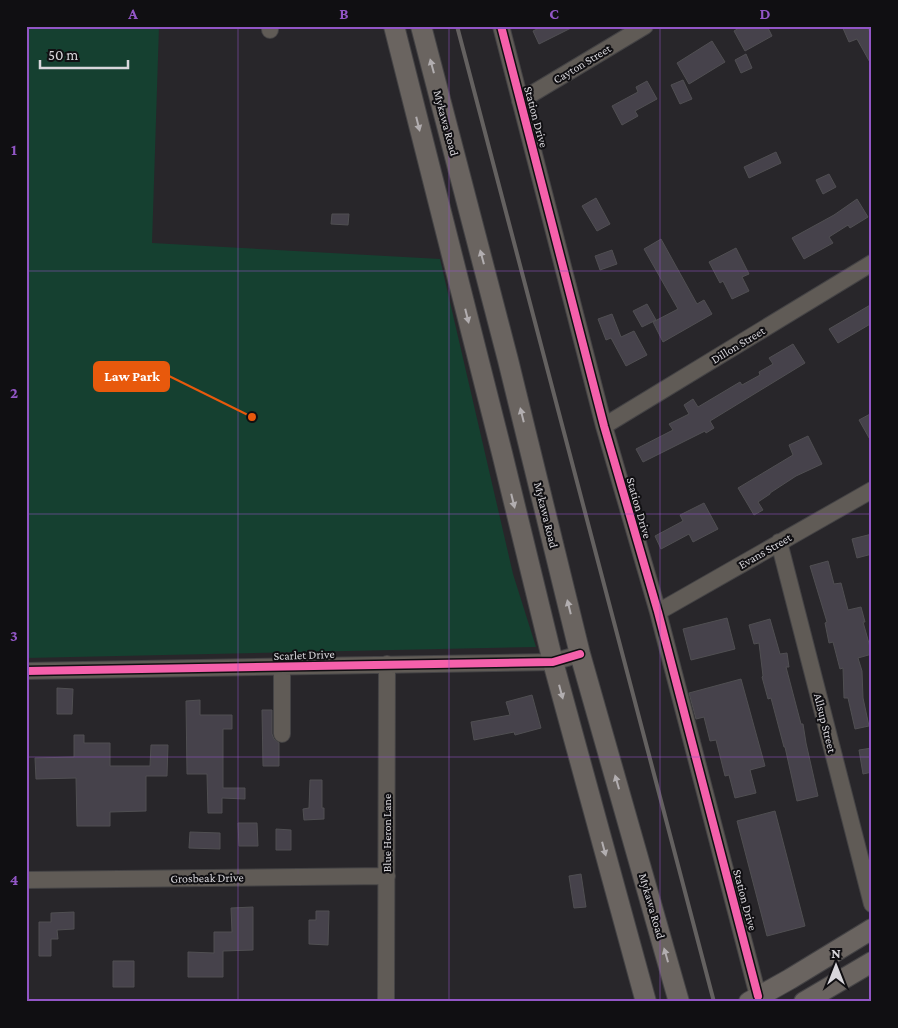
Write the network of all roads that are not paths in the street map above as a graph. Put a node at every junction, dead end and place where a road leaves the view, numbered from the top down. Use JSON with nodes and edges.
{"nodes":[{"id":1,"x":501,"y":26,"type":"edge"},
{"id":2,"x":645,"y":26,"type":"edge"},
{"id":3,"x":423,"y":32,"type":"edge"},
{"id":4,"x":396,"y":34,"type":"edge"},
{"id":5,"x":520,"y":101,"type":"junction"},
{"id":6,"x":872,"y":263,"type":"edge"},
{"id":7,"x":604,"y":426,"type":"junction"},
{"id":8,"x":529,"y":446,"type":"junction"},
{"id":9,"x":502,"y":453,"type":"junction"},
{"id":10,"x":872,"y":490,"type":"edge"},
{"id":11,"x":779,"y":542,"type":"junction"},
{"id":12,"x":658,"y":612,"type":"junction"},
{"id":13,"x":580,"y":654,"type":"junction"},
{"id":14,"x":553,"y":662,"type":"junction"},
{"id":15,"x":387,"y":664,"type":"junction"},
{"id":16,"x":282,"y":667,"type":"junction"},
{"id":17,"x":26,"y":671,"type":"edge"},
{"id":18,"x":282,"y":734,"type":"dead end"},
{"id":19,"x":387,"y":876,"type":"junction"},
{"id":20,"x":26,"y":880,"type":"edge"},
{"id":21,"x":872,"y":904,"type":"edge"},
{"id":22,"x":872,"y":929,"type":"edge"},
{"id":23,"x":872,"y":962,"type":"edge"},
{"id":24,"x":753,"y":999,"type":"edge"},
{"id":25,"x":386,"y":1002,"type":"edge"},
{"id":26,"x":646,"y":1002,"type":"edge"},
{"id":27,"x":679,"y":1002,"type":"edge"},
{"id":28,"x":804,"y":1002,"type":"edge"}],
"edges":[{"from":1,"to":5,"type":"street","name":"Station Drive"},
{"from":2,"to":5,"type":"street","name":"Cayton Street"},
{"from":3,"to":4,"type":"main road"},
{"from":8,"to":3,"type":"main road","name":"Mykawa Road","one_way":true},
{"from":4,"to":9,"type":"main road","one_way":true},
{"from":5,"to":7,"type":"street","name":"Station Drive"},
{"from":6,"to":7,"type":"street","name":"Dillon Street"},
{"from":7,"to":12,"type":"street","name":"Station Drive"},
{"from":8,"to":9,"type":"main road"},
{"from":13,"to":8,"type":"main road","name":"Mykawa Road","one_way":true},
{"from":9,"to":14,"type":"main road","one_way":true},
{"from":10,"to":11,"type":"street","name":"Evans Street"},
{"from":11,"to":12,"type":"street","name":"Evans Street"},
{"from":11,"to":21,"type":"street","name":"Allsup Street"},
{"from":12,"to":24,"type":"street","name":"Station Drive"},
{"from":13,"to":14,"type":"street","name":"Scarlet Drive"},
{"from":27,"to":13,"type":"main road","name":"Mykawa Road","one_way":true},
{"from":14,"to":15,"type":"street","name":"Scarlet Drive"},
{"from":14,"to":26,"type":"main road","one_way":true},
{"from":15,"to":16,"type":"street","name":"Scarlet Drive"},
{"from":15,"to":19,"type":"street","name":"Blue Heron Lane"},
{"from":16,"to":17,"type":"street","name":"Scarlet Drive"},
{"from":16,"to":18,"type":"street"},
{"from":19,"to":20,"type":"street","name":"Grosbeak Drive"},
{"from":19,"to":25,"type":"street","name":"Blue Heron Lane"},
{"from":22,"to":24,"type":"main road"},
{"from":23,"to":28,"type":"main road"}]}
